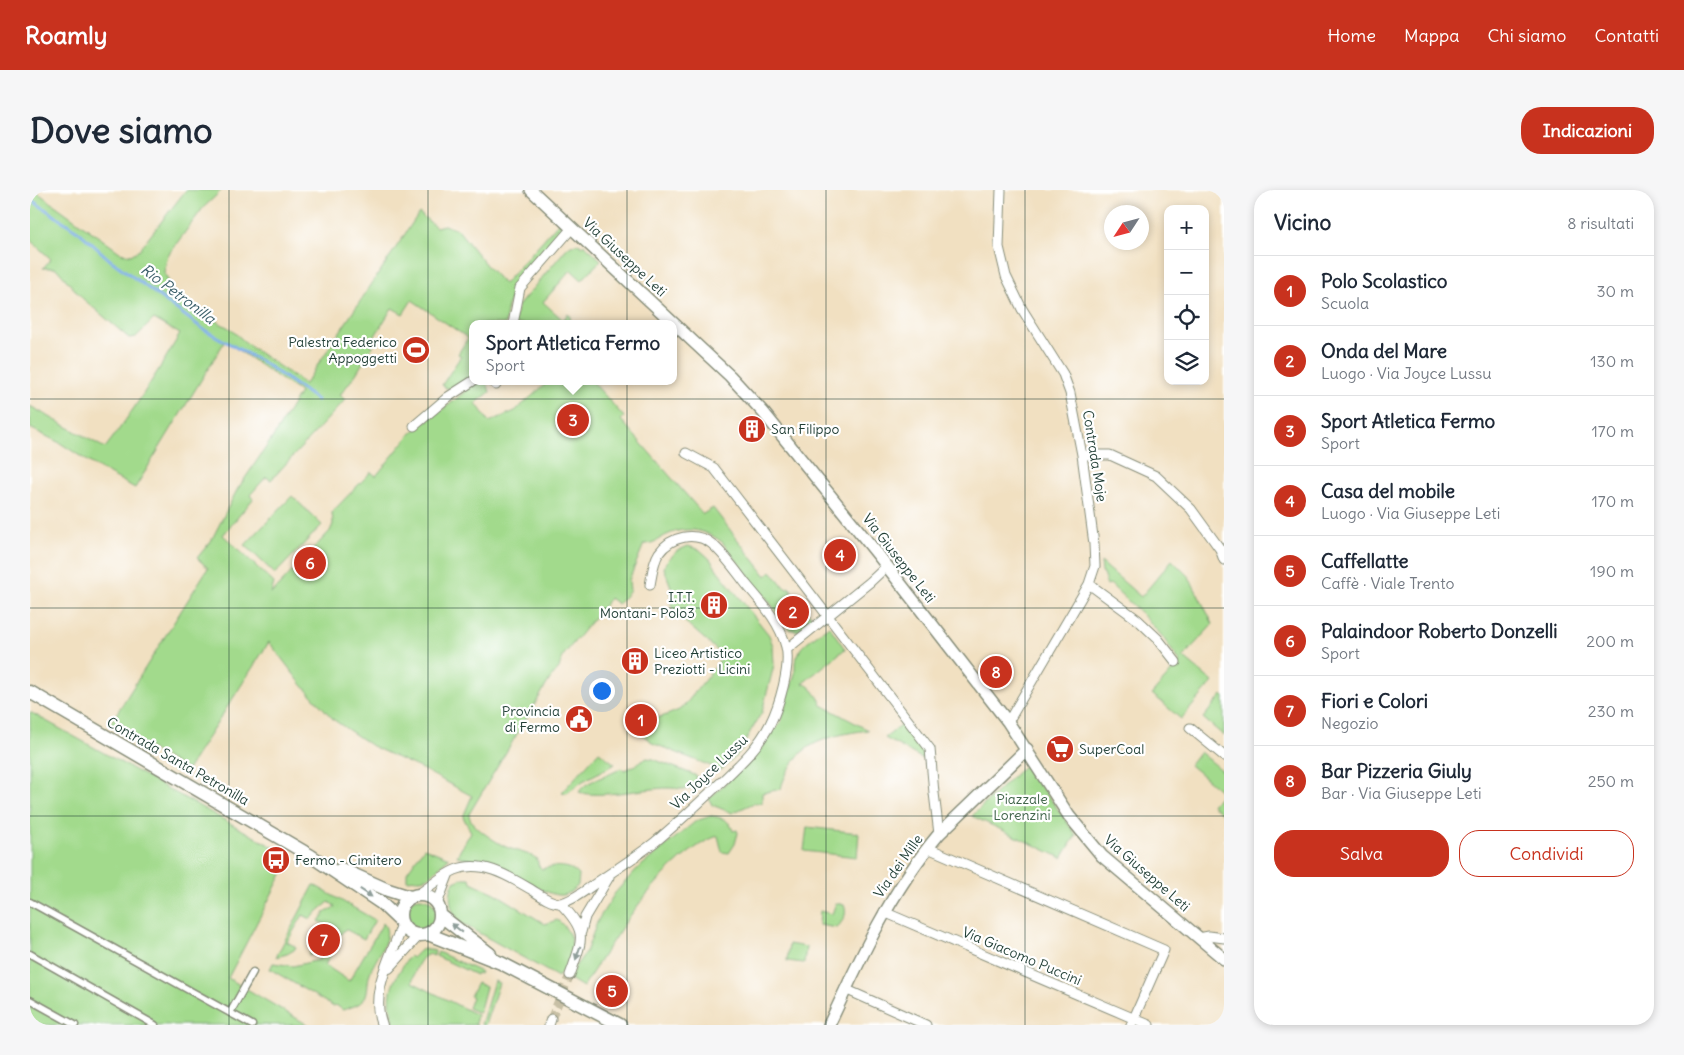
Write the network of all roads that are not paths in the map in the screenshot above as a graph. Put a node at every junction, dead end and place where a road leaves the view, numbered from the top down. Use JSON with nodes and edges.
{"nodes":[{"id":1,"x":531,"y":190,"type":"edge"},
{"id":2,"x":1001,"y":190,"type":"edge"},
{"id":3,"x":572,"y":228,"type":"junction"},
{"id":4,"x":513,"y":320,"type":"edge"},
{"id":5,"x":670,"y":320,"type":"edge"},
{"id":6,"x":677,"y":326,"type":"edge"},
{"id":7,"x":469,"y":384,"type":"edge"},
{"id":8,"x":414,"y":426,"type":"dead end"},
{"id":9,"x":686,"y":453,"type":"dead end"},
{"id":10,"x":1082,"y":455,"type":"junction"},
{"id":11,"x":1224,"y":560,"type":"edge"},
{"id":12,"x":887,"y":566,"type":"junction"},
{"id":13,"x":1089,"y":584,"type":"junction"},
{"id":14,"x":650,"y":585,"type":"dead end"},
{"id":15,"x":829,"y":615,"type":"junction"},
{"id":16,"x":787,"y":649,"type":"junction"},
{"id":17,"x":1176,"y":662,"type":"dead end"},
{"id":18,"x":30,"y":692,"type":"edge"},
{"id":19,"x":1008,"y":722,"type":"junction"},
{"id":20,"x":1190,"y":728,"type":"dead end"},
{"id":21,"x":1027,"y":748,"type":"junction"},
{"id":22,"x":1224,"y":756,"type":"edge"},
{"id":23,"x":939,"y":834,"type":"junction"},
{"id":24,"x":928,"y":848,"type":"junction"},
{"id":25,"x":312,"y":856,"type":"junction"},
{"id":26,"x":612,"y":872,"type":"junction"},
{"id":27,"x":450,"y":873,"type":"junction"},
{"id":28,"x":414,"y":896,"type":"junction"},
{"id":29,"x":30,"y":902,"type":"edge"},
{"id":30,"x":560,"y":903,"type":"junction"},
{"id":31,"x":439,"y":910,"type":"junction"},
{"id":32,"x":884,"y":912,"type":"junction"},
{"id":33,"x":401,"y":923,"type":"junction"},
{"id":34,"x":580,"y":932,"type":"junction"},
{"id":35,"x":424,"y":934,"type":"junction"},
{"id":36,"x":1199,"y":938,"type":"junction"},
{"id":37,"x":1224,"y":938,"type":"edge"},
{"id":38,"x":30,"y":954,"type":"edge"},
{"id":39,"x":1224,"y":959,"type":"edge"},
{"id":40,"x":501,"y":963,"type":"junction"},
{"id":41,"x":254,"y":972,"type":"dead end"},
{"id":42,"x":384,"y":974,"type":"junction"},
{"id":43,"x":570,"y":975,"type":"tunnel mouth"},
{"id":44,"x":845,"y":989,"type":"junction"},
{"id":45,"x":30,"y":1000,"type":"edge"},
{"id":46,"x":230,"y":1013,"type":"junction"},
{"id":47,"x":1132,"y":1022,"type":"edge"},
{"id":48,"x":75,"y":1025,"type":"edge"},
{"id":49,"x":155,"y":1025,"type":"edge"},
{"id":50,"x":252,"y":1025,"type":"edge"},
{"id":51,"x":382,"y":1025,"type":"edge"},
{"id":52,"x":620,"y":1025,"type":"edge"},
{"id":53,"x":829,"y":1025,"type":"edge"},
{"id":54,"x":926,"y":1025,"type":"edge"},
{"id":55,"x":1149,"y":1025,"type":"edge"}],
"edges":[{"from":1,"to":3,"type":"main road","name":"Via Giuseppe Leti"},
{"from":2,"to":10,"type":"street","name":"Contrada Moje"},
{"from":3,"to":4,"type":"street"},
{"from":3,"to":5,"type":"main road","name":"Via Giuseppe Leti"},
{"from":6,"to":12,"type":"main road","name":"Via Giuseppe Leti"},
{"from":7,"to":8,"type":"street"},
{"from":9,"to":15,"type":"street"},
{"from":10,"to":11,"type":"street"},
{"from":10,"to":13,"type":"street","name":"Contrada Moje"},
{"from":12,"to":15,"type":"street"},
{"from":12,"to":19,"type":"main road","name":"Via Giuseppe Leti"},
{"from":13,"to":17,"type":"street"},
{"from":13,"to":19,"type":"street","name":"Contrada Moje"},
{"from":14,"to":16,"type":"street","name":"Via Joyce Lussu"},
{"from":15,"to":16,"type":"street"},
{"from":15,"to":23,"type":"street"},
{"from":16,"to":26,"type":"street","name":"Via Joyce Lussu"},
{"from":18,"to":25,"type":"main road","name":"Contrada Santa Petronilla"},
{"from":19,"to":21,"type":"main road","name":"Via Giuseppe Leti"},
{"from":20,"to":22,"type":"street"},
{"from":21,"to":23,"type":"main road","name":"Via dei Mille"},
{"from":21,"to":36,"type":"main road","name":"Via Giuseppe Leti"},
{"from":23,"to":24,"type":"main road","name":"Via dei Mille"},
{"from":24,"to":32,"type":"main road","name":"Via dei Mille"},
{"from":24,"to":47,"type":"street"},
{"from":25,"to":28,"type":"main road","name":"Contrada Santa Petronilla"},
{"from":25,"to":33,"type":"main road","name":"Contrada Santa Petronilla","one_way":true},
{"from":26,"to":30,"type":"street","name":"Via Joyce Lussu"},
{"from":26,"to":34,"type":"street"},
{"from":27,"to":28,"type":"street"},
{"from":27,"to":30,"type":"street"},
{"from":27,"to":31,"type":"street"},
{"from":28,"to":31,"type":"main road"},
{"from":28,"to":33,"type":"main road"},
{"from":29,"to":46,"type":"street"},
{"from":30,"to":34,"type":"street"},
{"from":31,"to":35,"type":"main road"},
{"from":40,"to":31,"type":"main road","one_way":true},
{"from":32,"to":44,"type":"main road","name":"Via dei Mille"},
{"from":32,"to":47,"type":"street","name":"Via Giacomo Puccini"},
{"from":33,"to":35,"type":"main road"},
{"from":33,"to":42,"type":"street"},
{"from":34,"to":43,"type":"street","one_way":true},
{"from":35,"to":40,"type":"main road"},
{"from":35,"to":42,"type":"street"},
{"from":36,"to":37,"type":"street"},
{"from":36,"to":39,"type":"main road","name":"Via Giuseppe Leti"},
{"from":38,"to":49,"type":"street"},
{"from":40,"to":52,"type":"main road"},
{"from":41,"to":46,"type":"street"},
{"from":42,"to":51,"type":"street"},
{"from":44,"to":53,"type":"main road","name":"Via dei Mille"},
{"from":44,"to":54,"type":"street"},
{"from":45,"to":48,"type":"street"},
{"from":46,"to":50,"type":"street"},
{"from":47,"to":55,"type":"street","name":"Via Giacomo Puccini"}]}
